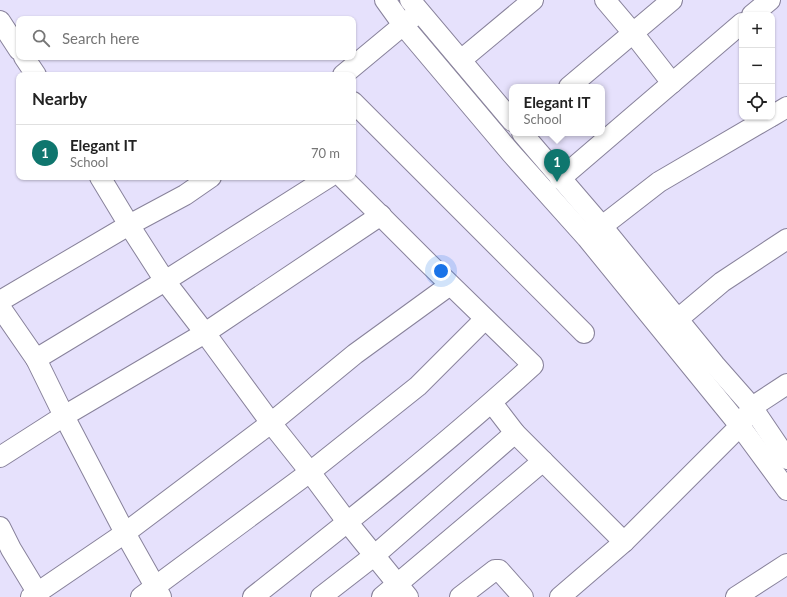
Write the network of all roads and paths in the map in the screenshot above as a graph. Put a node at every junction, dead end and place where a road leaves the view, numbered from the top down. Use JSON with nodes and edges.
{"nodes":[{"id":1,"x":385,"y":0,"type":"edge"},
{"id":2,"x":533,"y":0,"type":"edge"},
{"id":3,"x":605,"y":0,"type":"edge"},
{"id":4,"x":672,"y":0,"type":"edge"},
{"id":5,"x":770,"y":0,"type":"edge"},
{"id":6,"x":415,"y":5,"type":"edge"},
{"id":7,"x":756,"y":12,"type":"edge"},
{"id":8,"x":0,"y":21,"type":"edge"},
{"id":9,"x":403,"y":25,"type":"junction"},
{"id":10,"x":739,"y":26,"type":"edge"},
{"id":11,"x":633,"y":33,"type":"junction"},
{"id":12,"x":16,"y":45,"type":"edge"},
{"id":13,"x":26,"y":60,"type":"edge"},
{"id":14,"x":461,"y":60,"type":"junction"},
{"id":15,"x":34,"y":72,"type":"edge"},
{"id":16,"x":347,"y":72,"type":"edge"},
{"id":17,"x":672,"y":83,"type":"junction"},
{"id":18,"x":573,"y":84,"type":"edge"},
{"id":19,"x":356,"y":105,"type":"edge"},
{"id":20,"x":787,"y":107,"type":"edge"},
{"id":21,"x":775,"y":114,"type":"edge"},
{"id":22,"x":509,"y":117,"type":"edge"},
{"id":23,"x":766,"y":120,"type":"edge"},
{"id":24,"x":524,"y":136,"type":"edge"},
{"id":25,"x":509,"y":138,"type":"edge"},
{"id":26,"x":560,"y":179,"type":"junction"},
{"id":27,"x":102,"y":180,"type":"edge"},
{"id":28,"x":207,"y":180,"type":"edge"},
{"id":29,"x":324,"y":180,"type":"edge"},
{"id":30,"x":345,"y":180,"type":"edge"},
{"id":31,"x":381,"y":215,"type":"junction"},
{"id":32,"x":129,"y":225,"type":"junction"},
{"id":33,"x":594,"y":232,"type":"junction"},
{"id":34,"x":787,"y":239,"type":"edge"},
{"id":35,"x":165,"y":281,"type":"junction"},
{"id":36,"x":450,"y":285,"type":"junction"},
{"id":37,"x":0,"y":301,"type":"edge"},
{"id":38,"x":0,"y":307,"type":"edge"},
{"id":39,"x":485,"y":319,"type":"junction"},
{"id":40,"x":678,"y":319,"type":"junction"},
{"id":41,"x":205,"y":333,"type":"junction"},
{"id":42,"x":584,"y":333,"type":"dead end"},
{"id":43,"x":36,"y":359,"type":"junction"},
{"id":44,"x":787,"y":384,"type":"edge"},
{"id":45,"x":492,"y":403,"type":"junction"},
{"id":46,"x":752,"y":407,"type":"junction"},
{"id":47,"x":64,"y":416,"type":"junction"},
{"id":48,"x":271,"y":423,"type":"junction"},
{"id":49,"x":740,"y":426,"type":"junction"},
{"id":50,"x":515,"y":433,"type":"junction"},
{"id":51,"x":0,"y":457,"type":"edge"},
{"id":52,"x":787,"y":459,"type":"edge"},
{"id":53,"x":543,"y":461,"type":"junction"},
{"id":54,"x":310,"y":472,"type":"junction"},
{"id":55,"x":787,"y":490,"type":"edge"},
{"id":56,"x":348,"y":523,"type":"junction"},
{"id":57,"x":0,"y":527,"type":"edge"},
{"id":58,"x":125,"y":533,"type":"junction"},
{"id":59,"x":624,"y":542,"type":"junction"},
{"id":60,"x":375,"y":555,"type":"junction"},
{"id":61,"x":787,"y":564,"type":"edge"},
{"id":62,"x":402,"y":591,"type":"edge"},
{"id":63,"x":152,"y":593,"type":"edge"},
{"id":64,"x":34,"y":594,"type":"edge"},
{"id":65,"x":562,"y":596,"type":"edge"},
{"id":66,"x":253,"y":597,"type":"edge"},
{"id":67,"x":321,"y":597,"type":"edge"},
{"id":68,"x":382,"y":597,"type":"edge"},
{"id":69,"x":460,"y":597,"type":"edge"},
{"id":70,"x":523,"y":597,"type":"edge"},
{"id":71,"x":736,"y":597,"type":"edge"}],
"edges":[{"from":1,"to":9,"type":"street"},
{"from":2,"to":14,"type":"street"},
{"from":3,"to":11,"type":"street"},
{"from":4,"to":11,"type":"street"},
{"from":5,"to":7,"type":"street"},
{"from":6,"to":9,"type":"street"},
{"from":6,"to":14,"type":"street"},
{"from":8,"to":12,"type":"street"},
{"from":9,"to":16,"type":"street"},
{"from":9,"to":25,"type":"street"},
{"from":10,"to":17,"type":"street"},
{"from":11,"to":17,"type":"street"},
{"from":11,"to":18,"type":"street"},
{"from":13,"to":15,"type":"street"},
{"from":14,"to":22,"type":"street"},
{"from":17,"to":26,"type":"street"},
{"from":19,"to":42,"type":"street"},
{"from":20,"to":21,"type":"street"},
{"from":23,"to":33,"type":"street"},
{"from":24,"to":26,"type":"street"},
{"from":25,"to":33,"type":"street"},
{"from":26,"to":33,"type":"street"},
{"from":27,"to":32,"type":"street"},
{"from":28,"to":32,"type":"street"},
{"from":29,"to":35,"type":"street"},
{"from":30,"to":31,"type":"street"},
{"from":31,"to":36,"type":"street"},
{"from":31,"to":41,"type":"street"},
{"from":32,"to":35,"type":"street"},
{"from":32,"to":37,"type":"street"},
{"from":33,"to":40,"type":"street"},
{"from":33,"to":49,"type":"street"},
{"from":34,"to":40,"type":"street"},
{"from":35,"to":41,"type":"street"},
{"from":35,"to":43,"type":"street"},
{"from":36,"to":39,"type":"street"},
{"from":36,"to":48,"type":"street"},
{"from":38,"to":43,"type":"street"},
{"from":39,"to":45,"type":"street"},
{"from":39,"to":54,"type":"street"},
{"from":40,"to":46,"type":"street"},
{"from":41,"to":47,"type":"street"},
{"from":41,"to":48,"type":"street"},
{"from":43,"to":47,"type":"street"},
{"from":44,"to":46,"type":"street"},
{"from":45,"to":50,"type":"street"},
{"from":45,"to":56,"type":"street"},
{"from":46,"to":49,"type":"street"},
{"from":46,"to":52,"type":"street"},
{"from":47,"to":51,"type":"street"},
{"from":47,"to":58,"type":"street"},
{"from":48,"to":54,"type":"street"},
{"from":48,"to":58,"type":"street"},
{"from":49,"to":55,"type":"street"},
{"from":49,"to":59,"type":"street"},
{"from":50,"to":53,"type":"street"},
{"from":50,"to":60,"type":"street"},
{"from":53,"to":59,"type":"street"},
{"from":53,"to":62,"type":"street"},
{"from":54,"to":56,"type":"street"},
{"from":54,"to":63,"type":"street"},
{"from":56,"to":60,"type":"street"},
{"from":56,"to":66,"type":"street"},
{"from":57,"to":64,"type":"street"},
{"from":58,"to":63,"type":"street"},
{"from":58,"to":64,"type":"street"},
{"from":59,"to":65,"type":"street"},
{"from":60,"to":62,"type":"street"},
{"from":60,"to":67,"type":"street"},
{"from":61,"to":71,"type":"street"},
{"from":62,"to":68,"type":"street"},
{"from":69,"to":70,"type":"street"}]}
